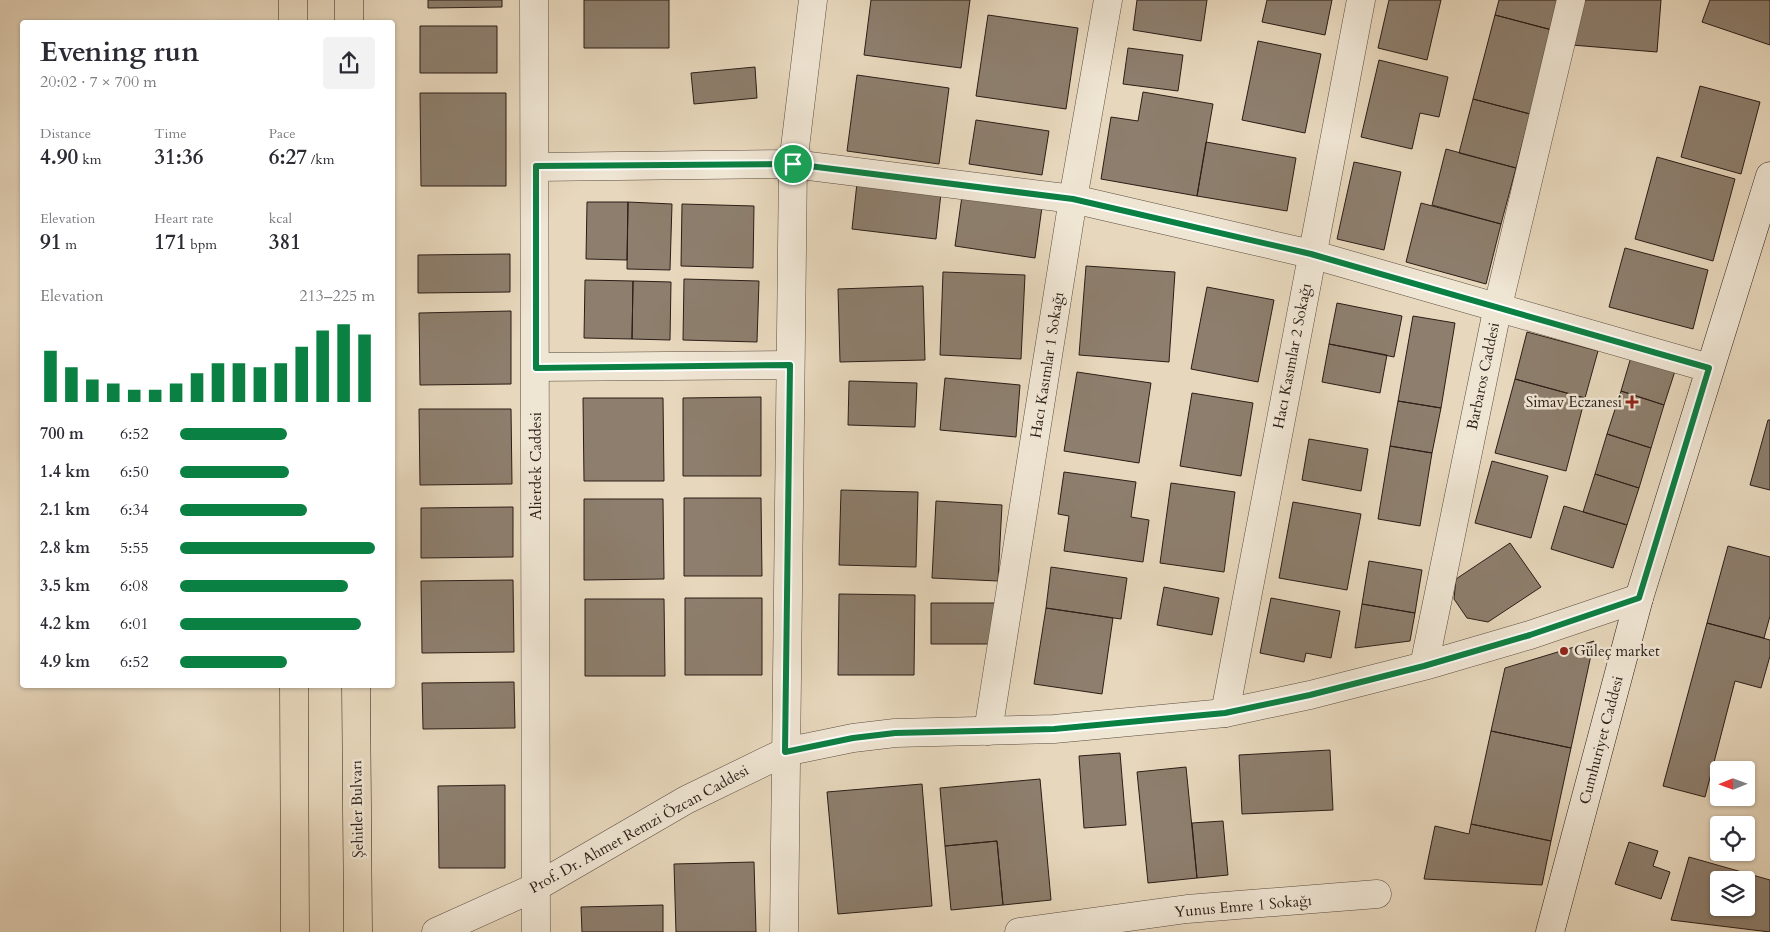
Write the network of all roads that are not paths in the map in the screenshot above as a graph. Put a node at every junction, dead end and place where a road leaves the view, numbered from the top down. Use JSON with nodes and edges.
{"nodes":[{"id":1,"x":293,"y":0,"type":"edge"},
{"id":2,"x":349,"y":0,"type":"edge"},
{"id":3,"x":534,"y":0,"type":"edge"},
{"id":4,"x":813,"y":0,"type":"edge"},
{"id":5,"x":1108,"y":0,"type":"edge"},
{"id":6,"x":1361,"y":0,"type":"edge"},
{"id":7,"x":1571,"y":0,"type":"edge"},
{"id":8,"x":293,"y":20,"type":"edge"},
{"id":9,"x":349,"y":20,"type":"edge"},
{"id":10,"x":793,"y":164,"type":"junction"},
{"id":11,"x":536,"y":166,"type":"junction"},
{"id":12,"x":1770,"y":177,"type":"edge"},
{"id":13,"x":1073,"y":199,"type":"junction"},
{"id":14,"x":1311,"y":254,"type":"junction"},
{"id":15,"x":1498,"y":306,"type":"junction"},
{"id":16,"x":790,"y":365,"type":"junction"},
{"id":17,"x":536,"y":368,"type":"junction"},
{"id":18,"x":1709,"y":368,"type":"junction"},
{"id":19,"x":1639,"y":598,"type":"junction"},
{"id":20,"x":1424,"y":666,"type":"junction"},
{"id":21,"x":294,"y":688,"type":"edge"},
{"id":22,"x":356,"y":688,"type":"edge"},
{"id":23,"x":1225,"y":713,"type":"junction"},
{"id":24,"x":988,"y":730,"type":"junction"},
{"id":25,"x":785,"y":752,"type":"junction"},
{"id":26,"x":536,"y":887,"type":"junction"},
{"id":27,"x":1378,"y":894,"type":"dead end"},
{"id":28,"x":295,"y":932,"type":"edge"},
{"id":29,"x":358,"y":932,"type":"edge"},
{"id":30,"x":436,"y":932,"type":"edge"},
{"id":31,"x":536,"y":932,"type":"edge"},
{"id":32,"x":784,"y":932,"type":"edge"},
{"id":33,"x":1020,"y":932,"type":"edge"},
{"id":34,"x":1550,"y":932,"type":"edge"}],
"edges":[{"from":1,"to":8,"type":"main road"},
{"from":2,"to":9,"type":"main road"},
{"from":3,"to":11,"type":"street","name":"Alierdek Caddesi"},
{"from":4,"to":10,"type":"street"},
{"from":5,"to":13,"type":"street","name":"Hacı Kasımlar 1 Sokağı"},
{"from":6,"to":14,"type":"street","name":"Hacı Kasımlar 2 Sokağı"},
{"from":7,"to":15,"type":"street","name":"Barbaros Caddesi"},
{"from":10,"to":11,"type":"street"},
{"from":10,"to":13,"type":"street"},
{"from":10,"to":16,"type":"street"},
{"from":11,"to":17,"type":"street","name":"Alierdek Caddesi"},
{"from":12,"to":18,"type":"street","name":"Cumhuriyet Caddesi"},
{"from":13,"to":14,"type":"street"},
{"from":13,"to":24,"type":"street","name":"Hacı Kasımlar 1 Sokağı"},
{"from":14,"to":15,"type":"street"},
{"from":14,"to":23,"type":"street","name":"Hacı Kasımlar 2 Sokağı"},
{"from":15,"to":18,"type":"street"},
{"from":15,"to":20,"type":"street","name":"Barbaros Caddesi"},
{"from":16,"to":17,"type":"street"},
{"from":16,"to":25,"type":"street"},
{"from":17,"to":26,"type":"street","name":"Alierdek Caddesi"},
{"from":18,"to":19,"type":"street","name":"Cumhuriyet Caddesi"},
{"from":19,"to":20,"type":"street","name":"Prof. Dr. Ahmet Remzi Özcan Caddesi"},
{"from":19,"to":34,"type":"street","name":"Cumhuriyet Caddesi"},
{"from":20,"to":23,"type":"street","name":"Prof. Dr. Ahmet Remzi Özcan Caddesi"},
{"from":21,"to":28,"type":"main road"},
{"from":22,"to":29,"type":"main road","name":"Şehitler Bulvarı"},
{"from":23,"to":24,"type":"street","name":"Prof. Dr. Ahmet Remzi Özcan Caddesi"},
{"from":24,"to":25,"type":"street","name":"Prof. Dr. Ahmet Remzi Özcan Caddesi"},
{"from":25,"to":26,"type":"street","name":"Prof. Dr. Ahmet Remzi Özcan Caddesi"},
{"from":25,"to":32,"type":"street"},
{"from":26,"to":30,"type":"street","name":"Prof. Dr. Ahmet Remzi Özcan Caddesi"},
{"from":26,"to":31,"type":"street","name":"Alierdek Caddesi"},
{"from":27,"to":33,"type":"street","name":"Yunus Emre 1 Sokağı"}]}
